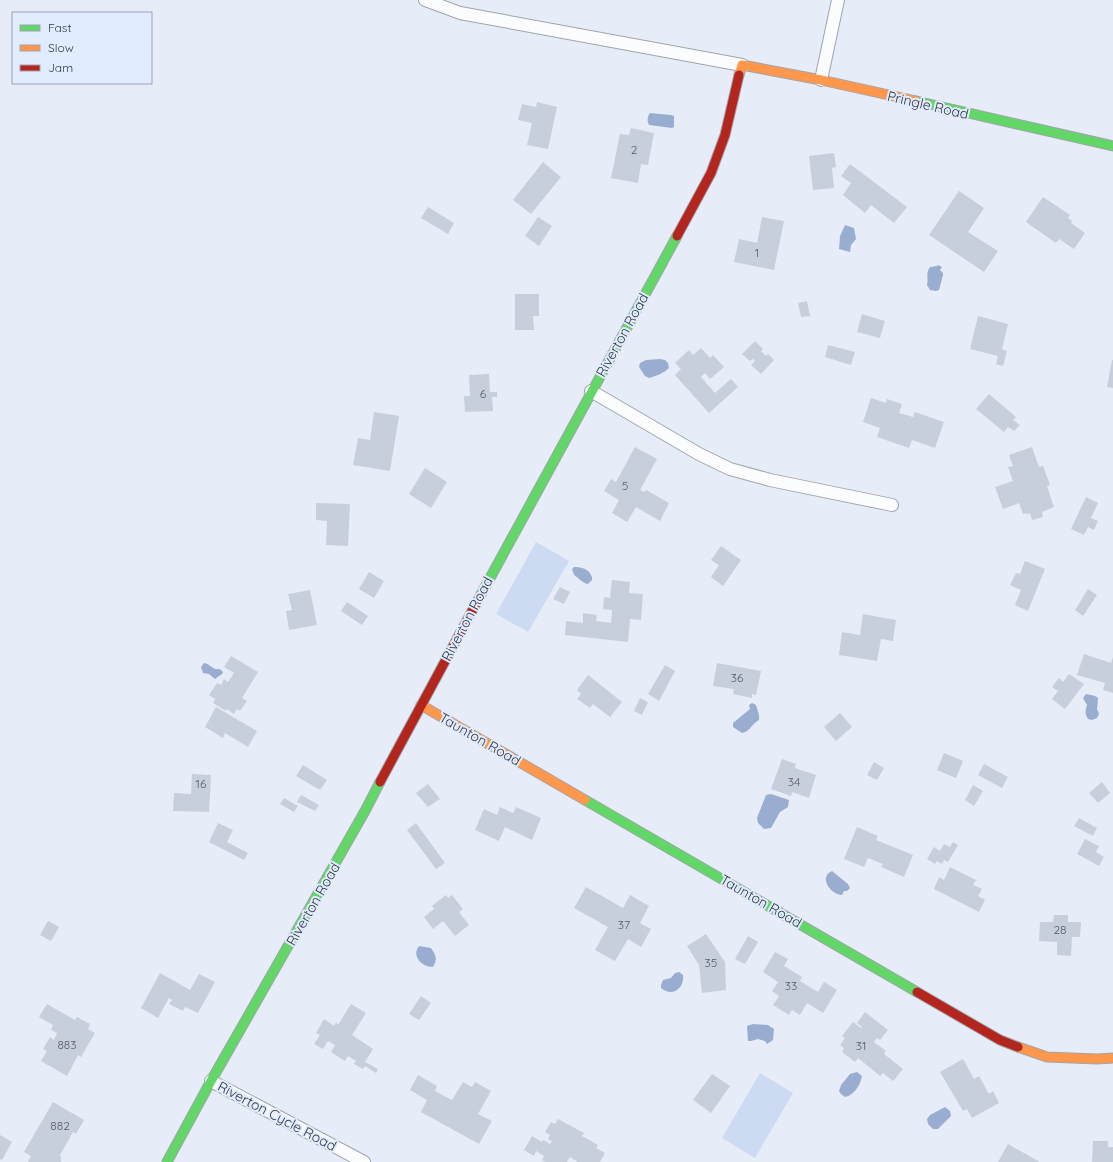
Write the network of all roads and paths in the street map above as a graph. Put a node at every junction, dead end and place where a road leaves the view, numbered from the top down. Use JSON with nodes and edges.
{"nodes":[{"id":1,"x":425,"y":0,"type":"edge"},
{"id":2,"x":838,"y":0,"type":"edge"},
{"id":3,"x":742,"y":66,"type":"junction"},
{"id":4,"x":820,"y":80,"type":"junction"},
{"id":5,"x":1113,"y":146,"type":"edge"},
{"id":6,"x":591,"y":391,"type":"junction"},
{"id":7,"x":892,"y":504,"type":"dead end"},
{"id":8,"x":421,"y":705,"type":"junction"},
{"id":9,"x":1113,"y":1058,"type":"edge"},
{"id":10,"x":211,"y":1081,"type":"junction"},
{"id":11,"x":167,"y":1162,"type":"edge"},
{"id":12,"x":364,"y":1162,"type":"edge"}],
"edges":[{"from":1,"to":3,"type":"street"},
{"from":2,"to":4,"type":"street"},
{"from":3,"to":4,"type":"street","name":"Pringle Road"},
{"from":3,"to":6,"type":"street","name":"Riverton Road"},
{"from":4,"to":5,"type":"street","name":"Pringle Road"},
{"from":6,"to":7,"type":"street"},
{"from":6,"to":8,"type":"street","name":"Riverton Road"},
{"from":8,"to":9,"type":"street","name":"Taunton Road"},
{"from":8,"to":10,"type":"street","name":"Riverton Road"},
{"from":10,"to":11,"type":"street","name":"Riverton Road"},
{"from":10,"to":12,"type":"street","name":"Riverton Cycle Road"}]}
